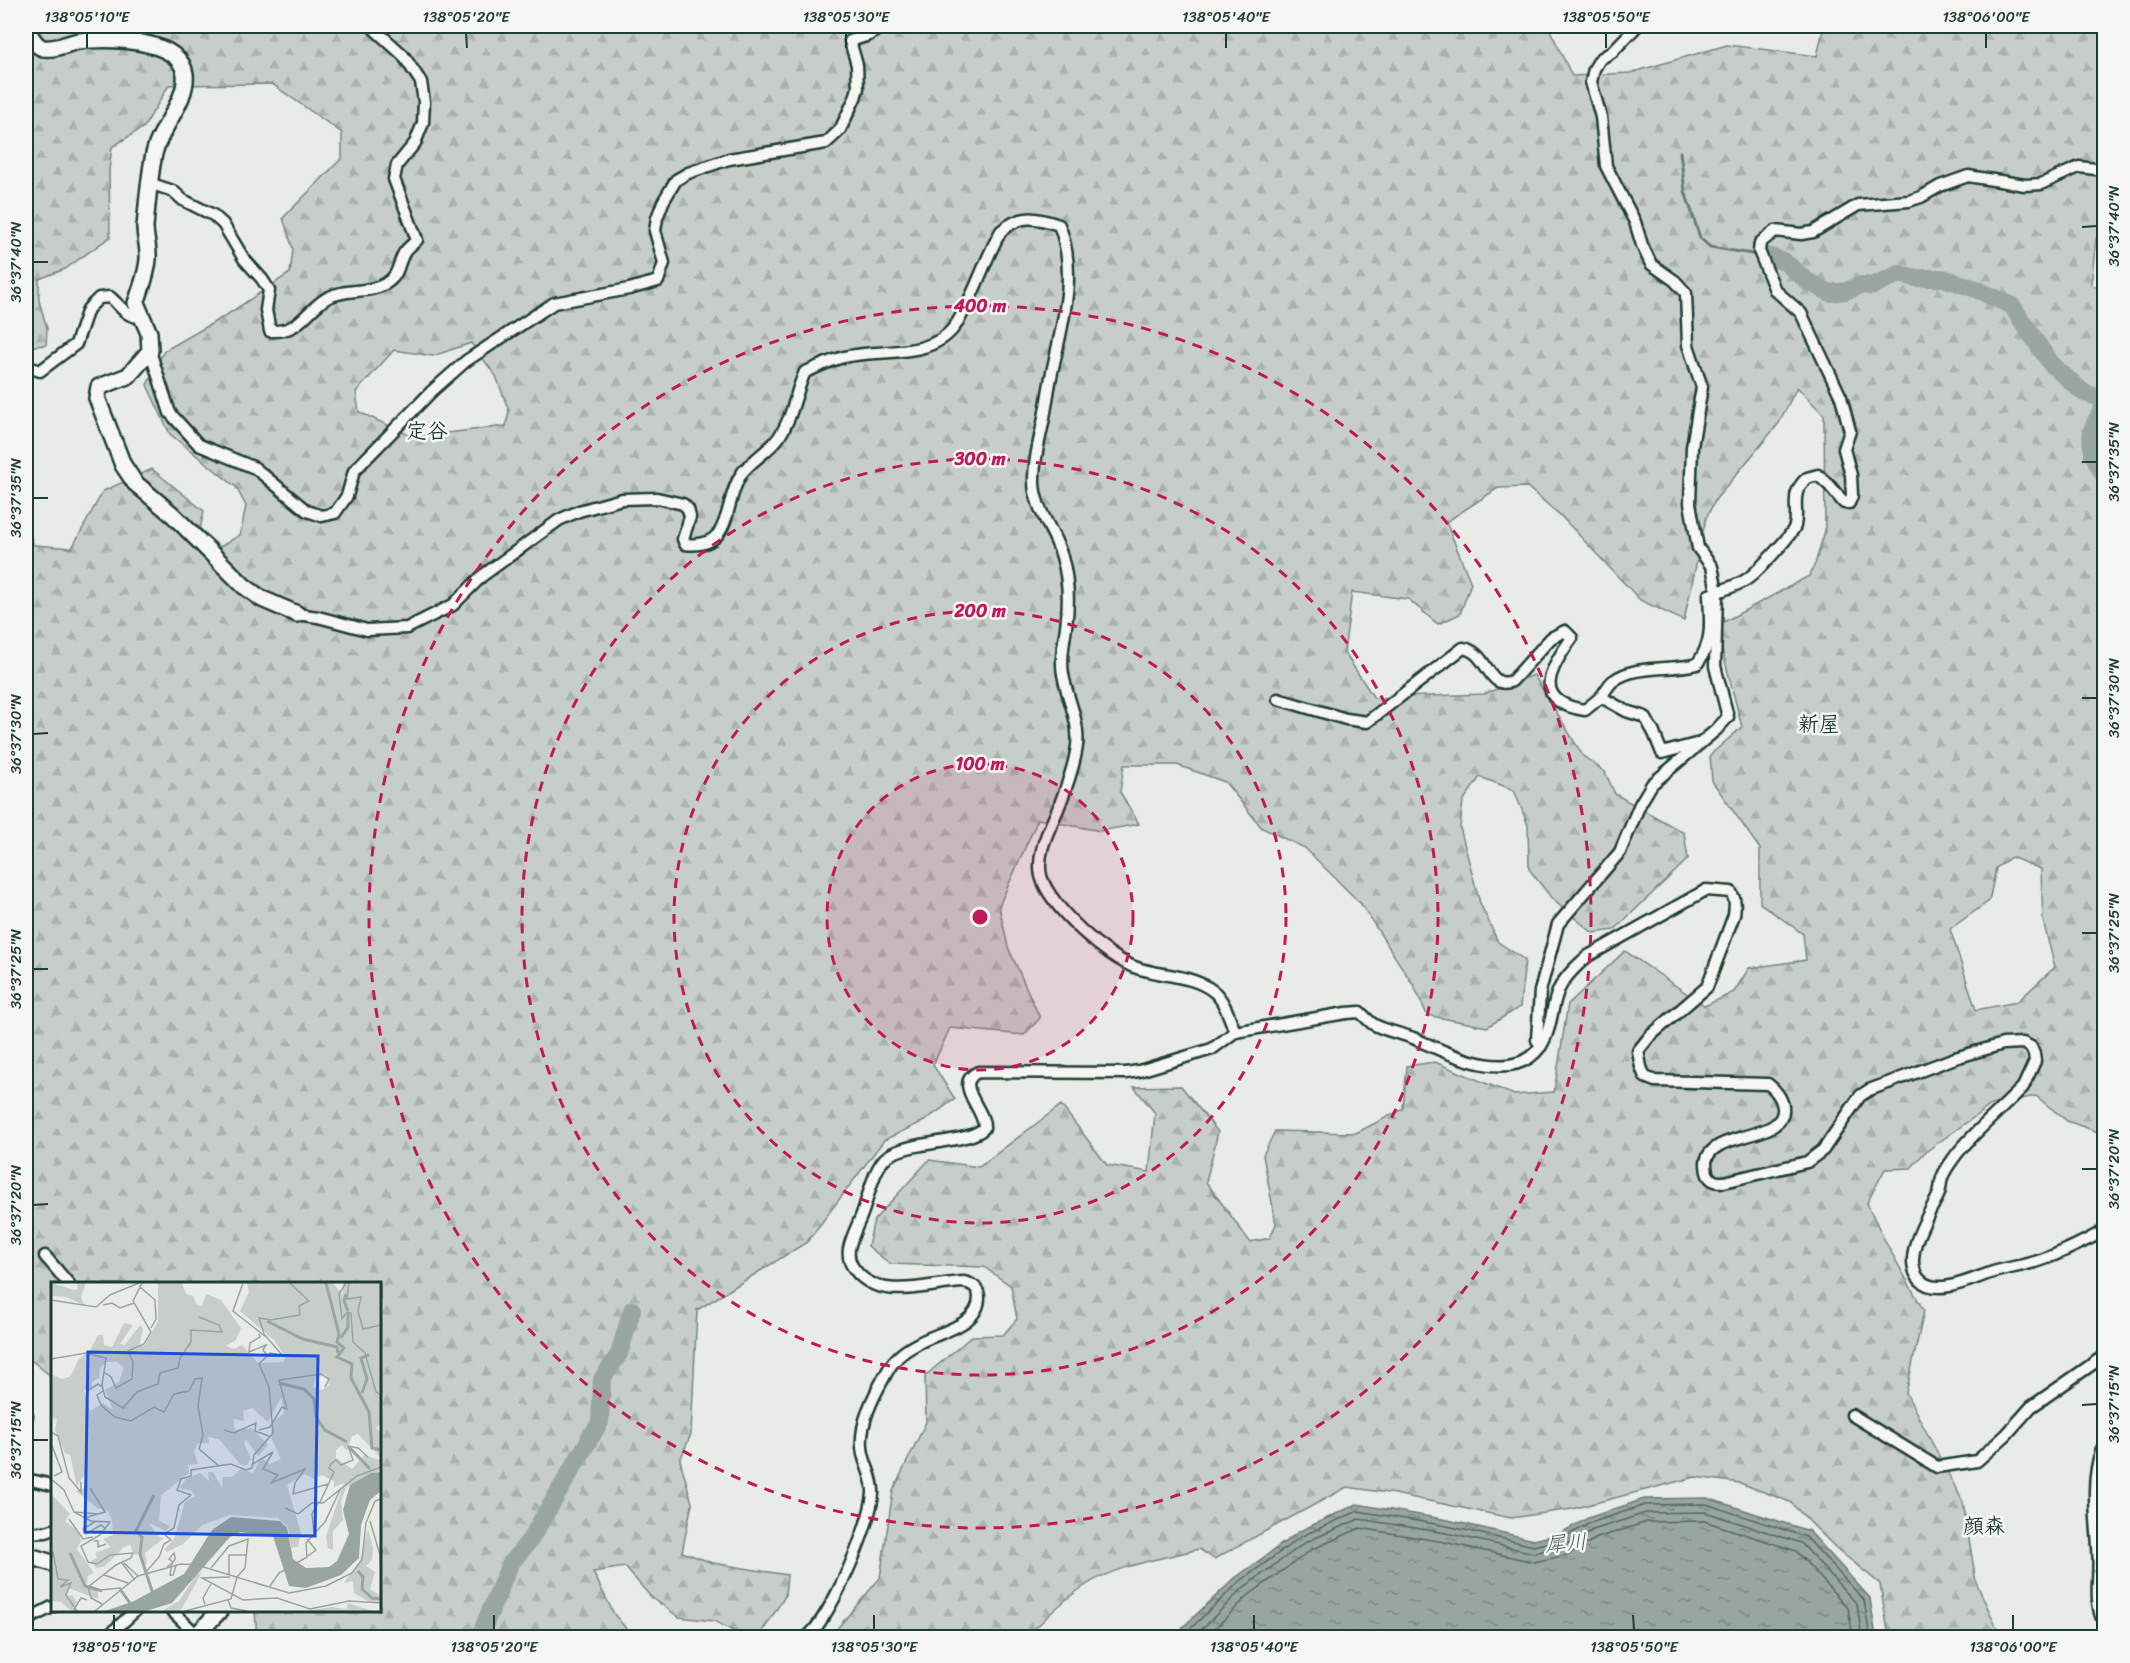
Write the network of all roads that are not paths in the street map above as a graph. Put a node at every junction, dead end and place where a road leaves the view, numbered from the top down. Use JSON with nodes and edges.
{"nodes":[{"id":1,"x":371,"y":26,"type":"edge"},
{"id":2,"x":883,"y":26,"type":"edge"},
{"id":3,"x":1637,"y":26,"type":"edge"},
{"id":4,"x":26,"y":28,"type":"edge"},
{"id":5,"x":2104,"y":170,"type":"edge"},
{"id":6,"x":149,"y":183,"type":"junction"},
{"id":7,"x":142,"y":317,"type":"junction"},
{"id":8,"x":150,"y":351,"type":"junction"},
{"id":9,"x":26,"y":366,"type":"edge"},
{"id":10,"x":1717,"y":592,"type":"junction"},
{"id":11,"x":297,"y":614,"type":"joint"},
{"id":12,"x":1601,"y":697,"type":"junction"},
{"id":13,"x":1278,"y":699,"type":"dead end"},
{"id":14,"x":1700,"y":743,"type":"junction"},
{"id":15,"x":1235,"y":1032,"type":"junction"},
{"id":16,"x":1541,"y":1046,"type":"junction"},
{"id":17,"x":2104,"y":1231,"type":"edge"},
{"id":18,"x":45,"y":1256,"type":"dead end"},
{"id":19,"x":67,"y":1282,"type":"edge"},
{"id":20,"x":2104,"y":1356,"type":"edge"},
{"id":21,"x":26,"y":1413,"type":"edge"},
{"id":22,"x":1852,"y":1414,"type":"dead end"},
{"id":23,"x":26,"y":1419,"type":"edge"},
{"id":24,"x":2104,"y":1450,"type":"edge"},
{"id":25,"x":26,"y":1479,"type":"edge"},
{"id":26,"x":51,"y":1485,"type":"edge"},
{"id":27,"x":51,"y":1530,"type":"edge"},
{"id":28,"x":26,"y":1533,"type":"edge"},
{"id":29,"x":26,"y":1555,"type":"edge"},
{"id":30,"x":51,"y":1563,"type":"edge"},
{"id":31,"x":51,"y":1608,"type":"edge"},
{"id":32,"x":135,"y":1612,"type":"edge"},
{"id":33,"x":172,"y":1612,"type":"edge"},
{"id":34,"x":219,"y":1612,"type":"edge"},
{"id":35,"x":2104,"y":1617,"type":"edge"},
{"id":36,"x":26,"y":1620,"type":"edge"},
{"id":37,"x":196,"y":1636,"type":"edge"},
{"id":38,"x":106,"y":1638,"type":"edge"},
{"id":39,"x":806,"y":1638,"type":"edge"}],
"edges":[{"from":1,"to":6,"type":"street"},
{"from":2,"to":8,"type":"street"},
{"from":3,"to":10,"type":"street"},
{"from":4,"to":6,"type":"street"},
{"from":5,"to":10,"type":"street"},
{"from":6,"to":7,"type":"street"},
{"from":7,"to":8,"type":"street"},
{"from":7,"to":9,"type":"street"},
{"from":8,"to":11,"type":"street"},
{"from":10,"to":12,"type":"street"},
{"from":10,"to":14,"type":"street"},
{"from":11,"to":15,"type":"street"},
{"from":12,"to":13,"type":"street"},
{"from":12,"to":14,"type":"street"},
{"from":14,"to":16,"type":"street"},
{"from":15,"to":16,"type":"street"},
{"from":15,"to":39,"type":"street"},
{"from":16,"to":17,"type":"street"},
{"from":18,"to":19,"type":"street"},
{"from":20,"to":22,"type":"street"},
{"from":21,"to":23,"type":"street"},
{"from":24,"to":35,"type":"street"},
{"from":25,"to":26,"type":"street"},
{"from":27,"to":28,"type":"street"},
{"from":29,"to":30,"type":"street"},
{"from":31,"to":36,"type":"street"},
{"from":32,"to":38,"type":"street"},
{"from":33,"to":37,"type":"street"},
{"from":34,"to":37,"type":"street"}]}
